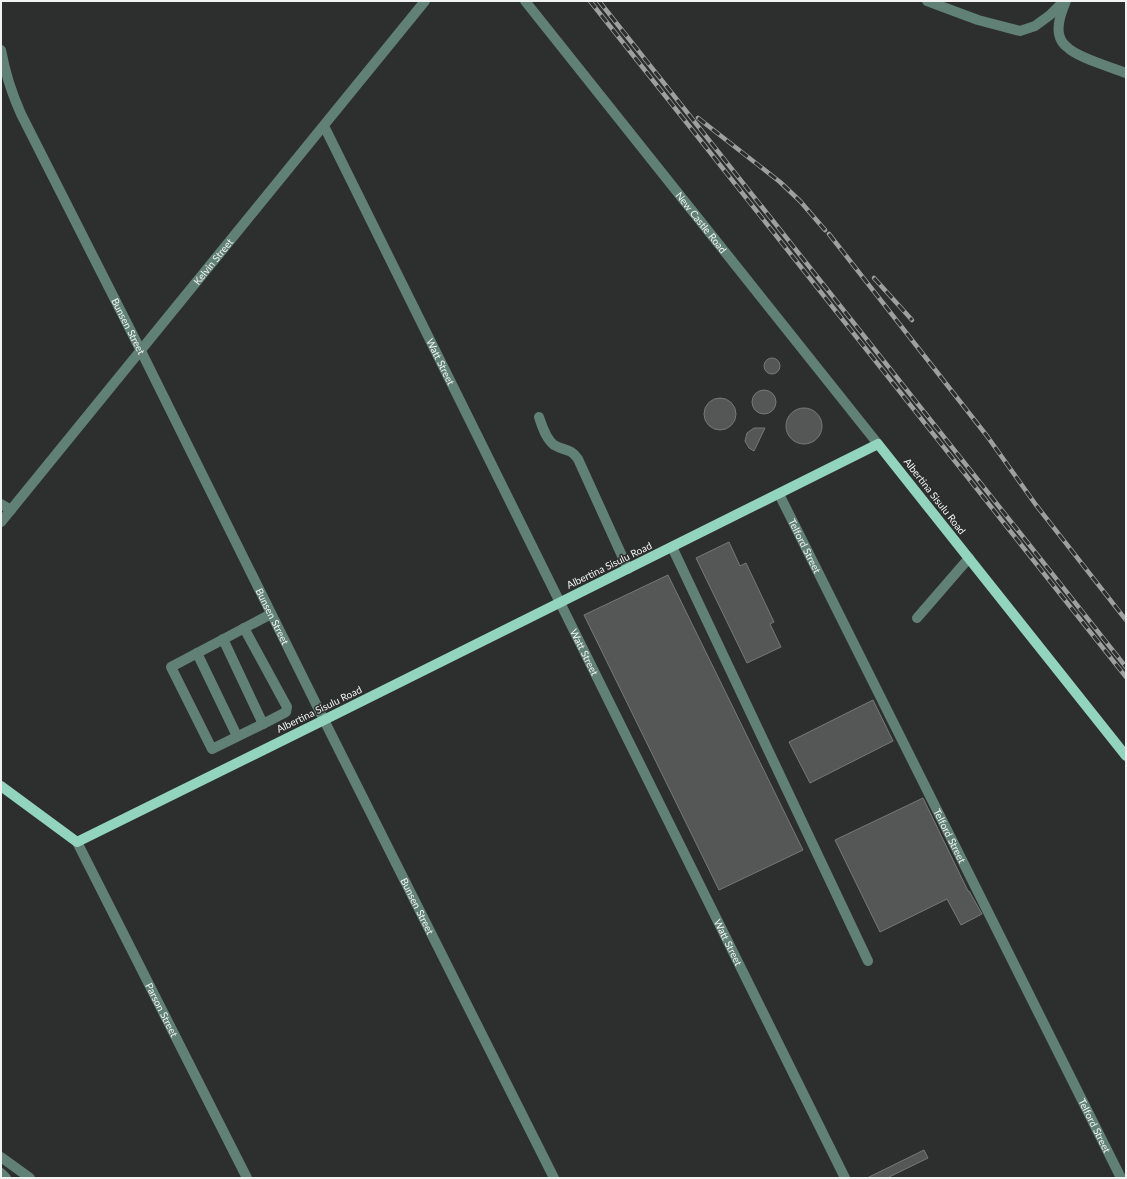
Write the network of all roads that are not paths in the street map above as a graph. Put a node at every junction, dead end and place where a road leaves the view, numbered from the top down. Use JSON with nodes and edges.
{"nodes":[{"id":1,"x":425,"y":1,"type":"edge"},
{"id":2,"x":525,"y":1,"type":"edge"},
{"id":3,"x":927,"y":1,"type":"edge"},
{"id":4,"x":1065,"y":1,"type":"edge"},
{"id":5,"x":1,"y":50,"type":"edge"},
{"id":6,"x":1126,"y":72,"type":"edge"},
{"id":7,"x":324,"y":126,"type":"junction"},
{"id":8,"x":141,"y":351,"type":"junction"},
{"id":9,"x":538,"y":418,"type":"dead end"},
{"id":10,"x":878,"y":444,"type":"junction"},
{"id":11,"x":779,"y":494,"type":"junction"},
{"id":12,"x":1,"y":504,"type":"edge"},
{"id":13,"x":11,"y":510,"type":"junction"},
{"id":14,"x":1,"y":522,"type":"edge"},
{"id":15,"x":672,"y":547,"type":"junction"},
{"id":16,"x":969,"y":558,"type":"junction"},
{"id":17,"x":628,"y":568,"type":"junction"},
{"id":18,"x":560,"y":603,"type":"junction"},
{"id":19,"x":271,"y":614,"type":"junction"},
{"id":20,"x":917,"y":618,"type":"dead end"},
{"id":21,"x":244,"y":628,"type":"junction"},
{"id":22,"x":223,"y":639,"type":"junction"},
{"id":23,"x":197,"y":653,"type":"junction"},
{"id":24,"x":324,"y":720,"type":"junction"},
{"id":25,"x":263,"y":724,"type":"junction"},
{"id":26,"x":237,"y":736,"type":"junction"},
{"id":27,"x":1126,"y":756,"type":"edge"},
{"id":28,"x":1,"y":786,"type":"edge"},
{"id":29,"x":77,"y":842,"type":"junction"},
{"id":30,"x":868,"y":961,"type":"dead end"},
{"id":31,"x":1,"y":1157,"type":"edge"},
{"id":32,"x":1,"y":1173,"type":"edge"},
{"id":33,"x":6,"y":1178,"type":"edge"},
{"id":34,"x":30,"y":1178,"type":"edge"},
{"id":35,"x":247,"y":1178,"type":"edge"},
{"id":36,"x":554,"y":1178,"type":"edge"},
{"id":37,"x":846,"y":1178,"type":"edge"},
{"id":38,"x":1121,"y":1178,"type":"edge"}],
"edges":[{"from":1,"to":7,"type":"street","name":"Kelvin Street"},
{"from":2,"to":10,"type":"street","name":"New Castle Road"},
{"from":3,"to":4,"type":"street"},
{"from":4,"to":6,"type":"street"},
{"from":5,"to":8,"type":"street","name":"Bunsen Street"},
{"from":7,"to":8,"type":"street","name":"Kelvin Street"},
{"from":7,"to":18,"type":"street","name":"Watt Street"},
{"from":8,"to":13,"type":"street","name":"Kelvin Street"},
{"from":8,"to":19,"type":"street","name":"Bunsen Street"},
{"from":9,"to":17,"type":"street"},
{"from":10,"to":11,"type":"main road","name":"Albertina Sisulu Road"},
{"from":10,"to":16,"type":"main road","name":"Albertina Sisulu Road"},
{"from":11,"to":15,"type":"main road","name":"Albertina Sisulu Road"},
{"from":11,"to":38,"type":"street","name":"Telford Street"},
{"from":12,"to":13,"type":"street"},
{"from":13,"to":14,"type":"street","name":"Kelvin Street"},
{"from":15,"to":17,"type":"main road","name":"Albertina Sisulu Road"},
{"from":15,"to":30,"type":"street"},
{"from":16,"to":20,"type":"street"},
{"from":16,"to":27,"type":"main road","name":"Albertina Sisulu Road"},
{"from":17,"to":18,"type":"main road","name":"Albertina Sisulu Road"},
{"from":18,"to":24,"type":"main road","name":"Albertina Sisulu Road"},
{"from":18,"to":37,"type":"street","name":"Watt Street"},
{"from":19,"to":21,"type":"street"},
{"from":19,"to":24,"type":"street","name":"Bunsen Street"},
{"from":21,"to":22,"type":"street"},
{"from":21,"to":25,"type":"street"},
{"from":22,"to":23,"type":"street"},
{"from":22,"to":25,"type":"street"},
{"from":23,"to":26,"type":"street"},
{"from":23,"to":26,"type":"street"},
{"from":24,"to":29,"type":"main road","name":"Albertina Sisulu Road"},
{"from":24,"to":36,"type":"street","name":"Bunsen Street"},
{"from":25,"to":26,"type":"street"},
{"from":28,"to":29,"type":"main road"},
{"from":29,"to":35,"type":"street","name":"Parson Street"},
{"from":31,"to":34,"type":"street"},
{"from":32,"to":33,"type":"street"}]}
